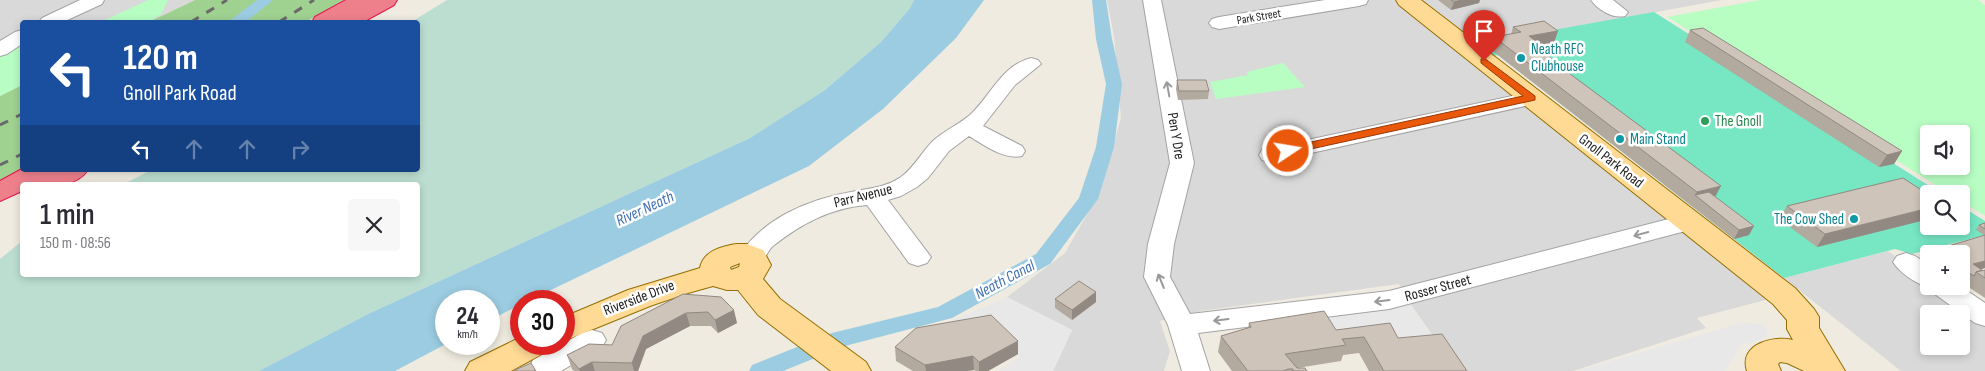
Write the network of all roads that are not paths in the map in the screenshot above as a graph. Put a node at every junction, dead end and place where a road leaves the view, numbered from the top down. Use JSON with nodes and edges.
{"nodes":[{"id":1,"x":95,"y":0,"type":"edge"},
{"id":2,"x":362,"y":0,"type":"edge"},
{"id":3,"x":386,"y":0,"type":"edge"},
{"id":4,"x":1152,"y":0,"type":"edge"},
{"id":5,"x":1359,"y":0,"type":"edge"},
{"id":6,"x":1407,"y":0,"type":"edge"},
{"id":7,"x":1600,"y":0,"type":"edge"},
{"id":8,"x":1618,"y":12,"type":"dead end"},
{"id":9,"x":53,"y":20,"type":"edge"},
{"id":10,"x":327,"y":20,"type":"edge"},
{"id":11,"x":351,"y":20,"type":"edge"},
{"id":12,"x":1219,"y":23,"type":"dead end"},
{"id":13,"x":20,"y":37,"type":"edge"},
{"id":14,"x":0,"y":50,"type":"edge"},
{"id":15,"x":1031,"y":64,"type":"dead end"},
{"id":16,"x":1531,"y":98,"type":"junction"},
{"id":17,"x":968,"y":127,"type":"junction"},
{"id":18,"x":1014,"y":151,"type":"dead end"},
{"id":19,"x":1270,"y":155,"type":"dead end"},
{"id":20,"x":40,"y":172,"type":"edge"},
{"id":21,"x":70,"y":172,"type":"edge"},
{"id":22,"x":29,"y":182,"type":"edge"},
{"id":23,"x":52,"y":182,"type":"edge"},
{"id":24,"x":20,"y":191,"type":"edge"},
{"id":25,"x":873,"y":197,"type":"junction"},
{"id":26,"x":10,"y":200,"type":"edge"},
{"id":27,"x":1688,"y":222,"type":"junction"},
{"id":28,"x":918,"y":257,"type":"dead end"},
{"id":29,"x":1906,"y":262,"type":"dead end"},
{"id":30,"x":738,"y":270,"type":"junction"},
{"id":31,"x":1920,"y":272,"type":"edge"},
{"id":32,"x":1954,"y":295,"type":"edge"},
{"id":33,"x":1985,"y":316,"type":"edge"},
{"id":34,"x":1182,"y":324,"type":"junction"},
{"id":35,"x":575,"y":325,"type":"edge"},
{"id":36,"x":592,"y":340,"type":"dead end"},
{"id":37,"x":1784,"y":350,"type":"edge"},
{"id":38,"x":513,"y":355,"type":"edge"},
{"id":39,"x":482,"y":371,"type":"edge"},
{"id":40,"x":545,"y":371,"type":"edge"},
{"id":41,"x":854,"y":371,"type":"edge"},
{"id":42,"x":1196,"y":371,"type":"edge"},
{"id":43,"x":1828,"y":371,"type":"edge"}],
"edges":[{"from":1,"to":9,"type":"street"},
{"from":2,"to":10,"type":"highway"},
{"from":3,"to":11,"type":"highway"},
{"from":34,"to":4,"type":"street","name":"Pen Y Dre","one_way":true},
{"from":5,"to":12,"type":"street","name":"Park Street"},
{"from":6,"to":16,"type":"main road","name":"Gnoll Park Road"},
{"from":7,"to":8,"type":"street"},
{"from":13,"to":14,"type":"street"},
{"from":15,"to":17,"type":"street","name":"Parr Avenue"},
{"from":16,"to":19,"type":"street"},
{"from":16,"to":27,"type":"main road","name":"Gnoll Park Road"},
{"from":17,"to":18,"type":"street"},
{"from":17,"to":25,"type":"street","name":"Parr Avenue"},
{"from":20,"to":22,"type":"highway"},
{"from":21,"to":23,"type":"highway"},
{"from":24,"to":26,"type":"highway"},
{"from":25,"to":28,"type":"street"},
{"from":25,"to":30,"type":"street","name":"Parr Avenue"},
{"from":27,"to":34,"type":"street","name":"Rosser Street","one_way":true},
{"from":27,"to":37,"type":"main road","name":"Gnoll Park Road"},
{"from":29,"to":31,"type":"street"},
{"from":30,"to":35,"type":"main road","name":"Riverside Drive"},
{"from":30,"to":41,"type":"main road"},
{"from":32,"to":33,"type":"street"},
{"from":34,"to":42,"type":"street","name":"Pen Y Dre"},
{"from":36,"to":40,"type":"street"},
{"from":37,"to":43,"type":"main road"},
{"from":38,"to":39,"type":"main road"}]}
